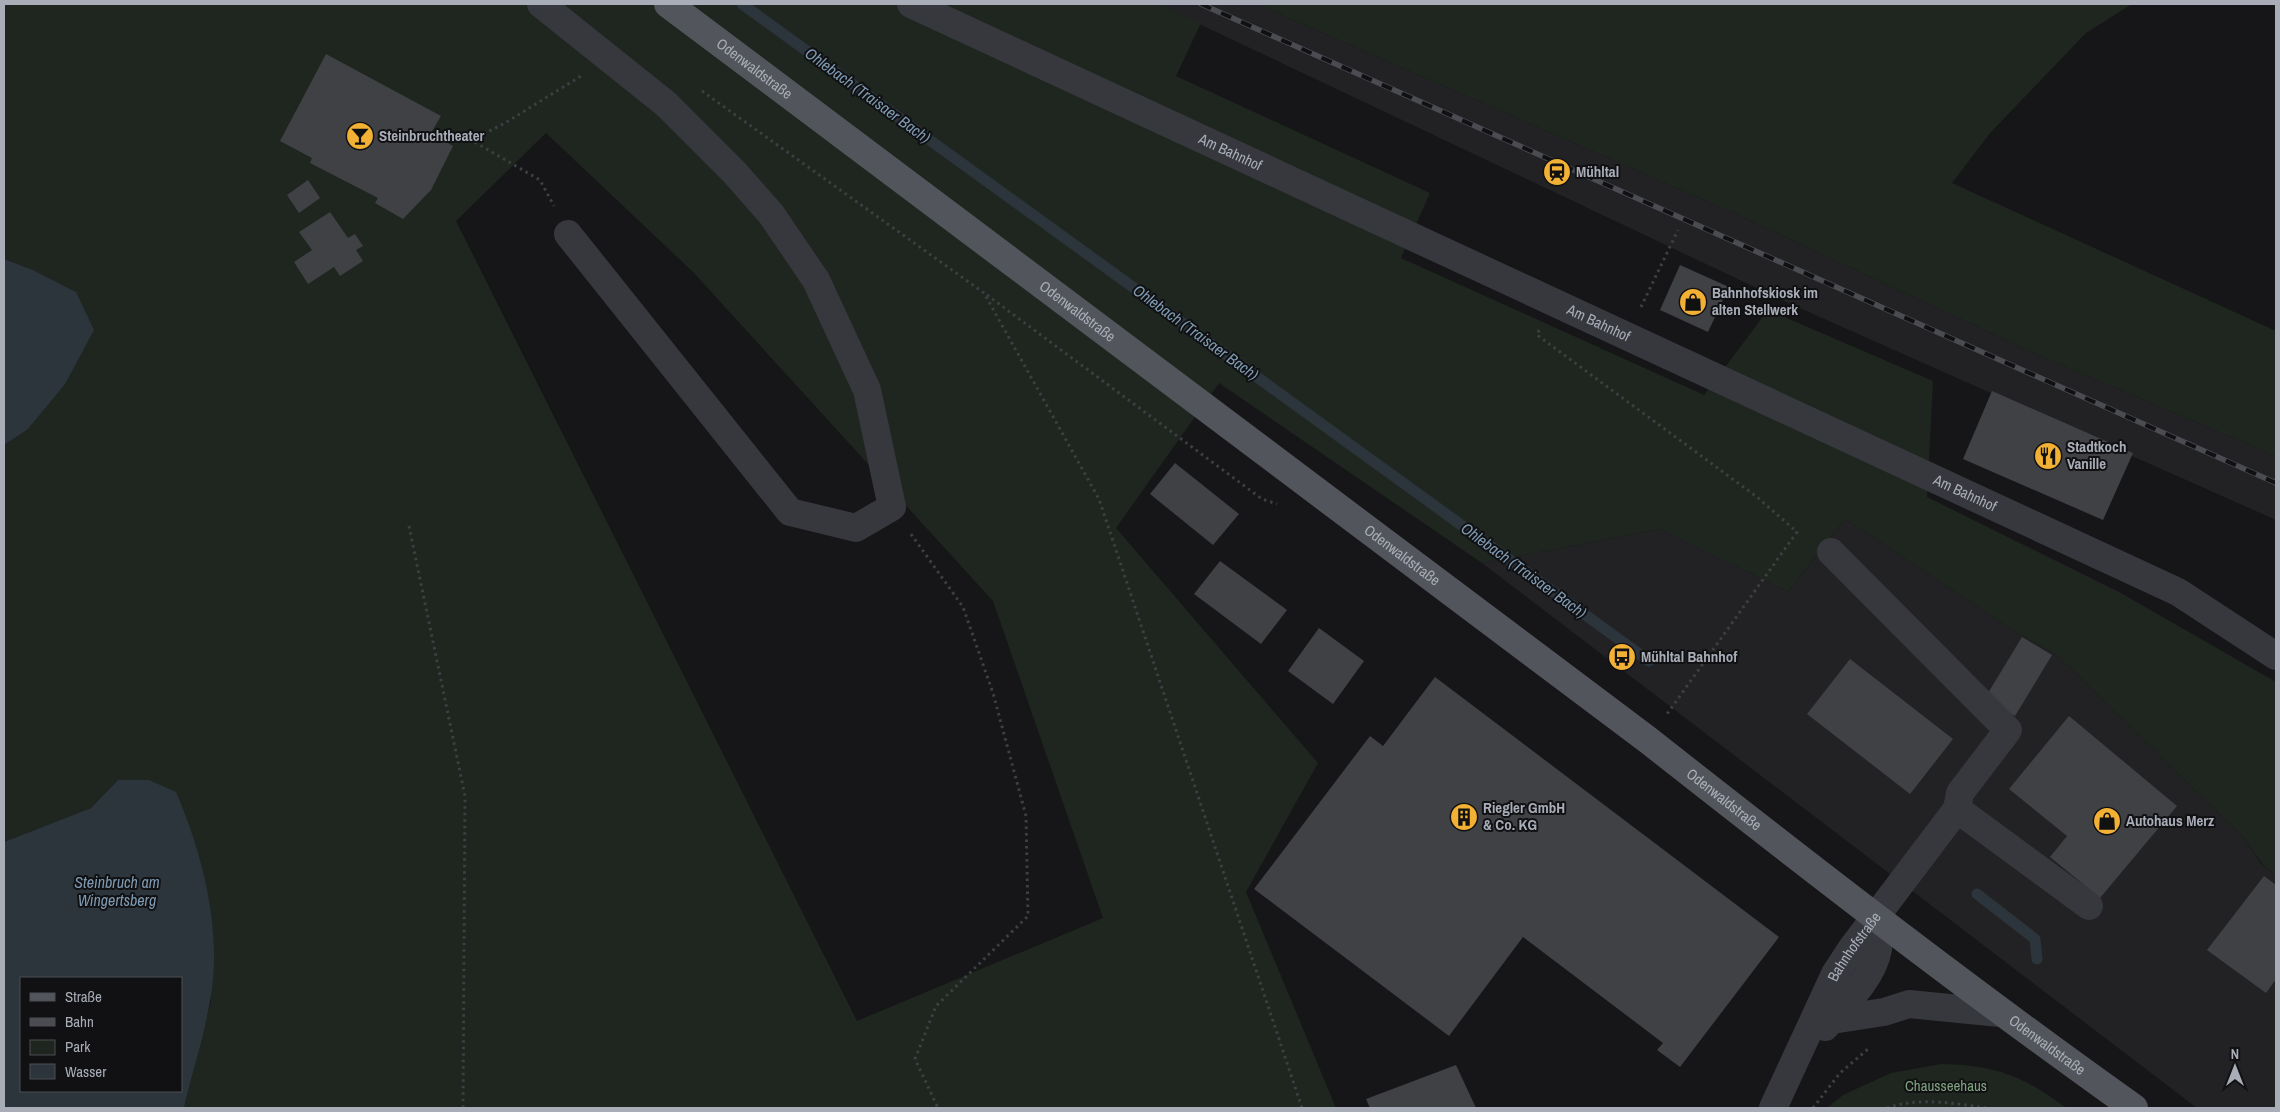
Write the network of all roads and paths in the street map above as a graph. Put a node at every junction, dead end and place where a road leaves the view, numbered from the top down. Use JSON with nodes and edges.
{"nodes":[{"id":1,"x":541,"y":4,"type":"edge"},
{"id":2,"x":911,"y":4,"type":"edge"},
{"id":3,"x":672,"y":5,"type":"edge"},
{"id":4,"x":571,"y":83,"type":"dead end"},
{"id":5,"x":701,"y":90,"type":"dead end"},
{"id":6,"x":443,"y":140,"type":"dead end"},
{"id":7,"x":472,"y":140,"type":"junction"},
{"id":8,"x":1678,"y":230,"type":"dead end"},
{"id":9,"x":568,"y":234,"type":"joint"},
{"id":10,"x":1651,"y":286,"type":"dead end"},
{"id":11,"x":1548,"y":301,"type":"junction"},
{"id":12,"x":892,"y":507,"type":"junction"},
{"id":13,"x":409,"y":526,"type":"dead end"},
{"id":14,"x":1831,"y":552,"type":"dead end"},
{"id":15,"x":2276,"y":656,"type":"edge"},
{"id":16,"x":1648,"y":740,"type":"junction"},
{"id":17,"x":1957,"y":808,"type":"junction"},
{"id":18,"x":2089,"y":906,"type":"dead end"},
{"id":19,"x":1876,"y":917,"type":"junction"},
{"id":20,"x":2000,"y":1013,"type":"junction"},
{"id":21,"x":1832,"y":1020,"type":"junction"},
{"id":22,"x":1798,"y":1058,"type":"junction"},
{"id":23,"x":463,"y":1108,"type":"edge"},
{"id":24,"x":938,"y":1108,"type":"edge"},
{"id":25,"x":1302,"y":1108,"type":"edge"},
{"id":26,"x":1773,"y":1108,"type":"edge"},
{"id":27,"x":1887,"y":1108,"type":"edge"},
{"id":28,"x":1986,"y":1108,"type":"edge"},
{"id":29,"x":2134,"y":1108,"type":"edge"}],
"edges":[{"from":1,"to":12,"type":"street"},
{"from":2,"to":11,"type":"street","name":"Am Bahnhof"},
{"from":3,"to":16,"type":"main road","name":"Odenwaldstraße"},
{"from":4,"to":7,"type":"path"},
{"from":5,"to":25,"type":"path"},
{"from":6,"to":7,"type":"path"},
{"from":7,"to":9,"type":"path"},
{"from":8,"to":10,"type":"path"},
{"from":9,"to":12,"type":"street"},
{"from":11,"to":15,"type":"street","name":"Am Bahnhof"},
{"from":11,"to":16,"type":"path"},
{"from":12,"to":24,"type":"path"},
{"from":13,"to":23,"type":"path"},
{"from":14,"to":17,"type":"street"},
{"from":16,"to":19,"type":"main road","name":"Odenwaldstraße"},
{"from":17,"to":18,"type":"street"},
{"from":17,"to":19,"type":"street"},
{"from":19,"to":20,"type":"main road","name":"Odenwaldstraße"},
{"from":19,"to":21,"type":"street","name":"Bahnhofstraße"},
{"from":19,"to":22,"type":"street","name":"Bahnhofstraße"},
{"from":20,"to":21,"type":"street"},
{"from":20,"to":29,"type":"main road","name":"Odenwaldstraße"},
{"from":21,"to":22,"type":"street","name":"Bahnhofstraße"},
{"from":22,"to":26,"type":"street","name":"Bahnhofstraße"},
{"from":27,"to":28,"type":"path"}]}
